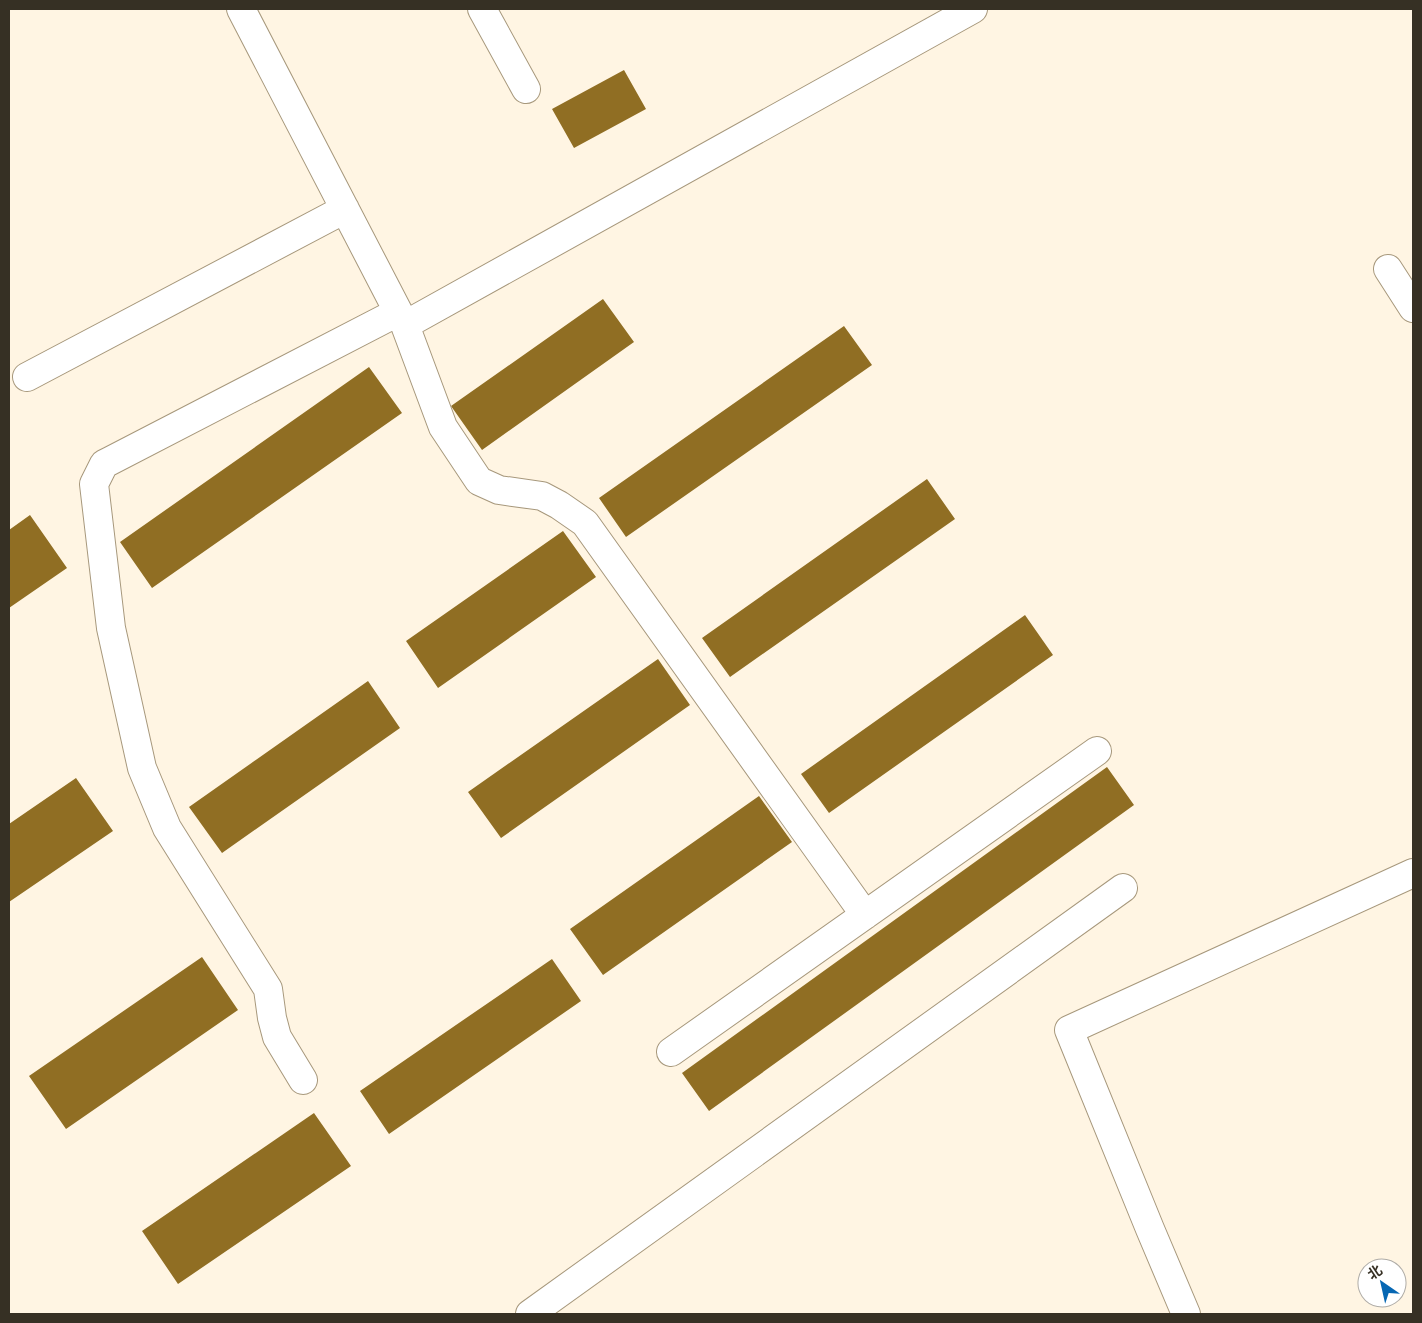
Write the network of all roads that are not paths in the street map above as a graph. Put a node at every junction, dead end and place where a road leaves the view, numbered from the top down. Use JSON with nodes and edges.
{"nodes":[{"id":1,"x":242,"y":9,"type":"edge"},
{"id":2,"x":482,"y":9,"type":"edge"},
{"id":3,"x":973,"y":9,"type":"edge"},
{"id":4,"x":526,"y":89,"type":"dead end"},
{"id":5,"x":345,"y":209,"type":"junction"},
{"id":6,"x":1388,"y":269,"type":"dead end"},
{"id":7,"x":1413,"y":308,"type":"edge"},
{"id":8,"x":402,"y":319,"type":"junction"},
{"id":9,"x":27,"y":377,"type":"dead end"},
{"id":10,"x":1097,"y":751,"type":"dead end"},
{"id":11,"x":1413,"y":873,"type":"edge"},
{"id":12,"x":1123,"y":888,"type":"dead end"},
{"id":13,"x":864,"y":915,"type":"junction"},
{"id":14,"x":671,"y":1052,"type":"dead end"},
{"id":15,"x":303,"y":1080,"type":"dead end"},
{"id":16,"x":530,"y":1314,"type":"edge"},
{"id":17,"x":1186,"y":1314,"type":"edge"}],
"edges":[{"from":1,"to":5,"type":"street"},
{"from":2,"to":4,"type":"street"},
{"from":3,"to":8,"type":"street"},
{"from":5,"to":8,"type":"street"},
{"from":5,"to":9,"type":"street"},
{"from":6,"to":7,"type":"street"},
{"from":8,"to":13,"type":"street"},
{"from":8,"to":15,"type":"street"},
{"from":10,"to":13,"type":"street"},
{"from":11,"to":17,"type":"street"},
{"from":12,"to":16,"type":"street"},
{"from":13,"to":14,"type":"street"}]}
